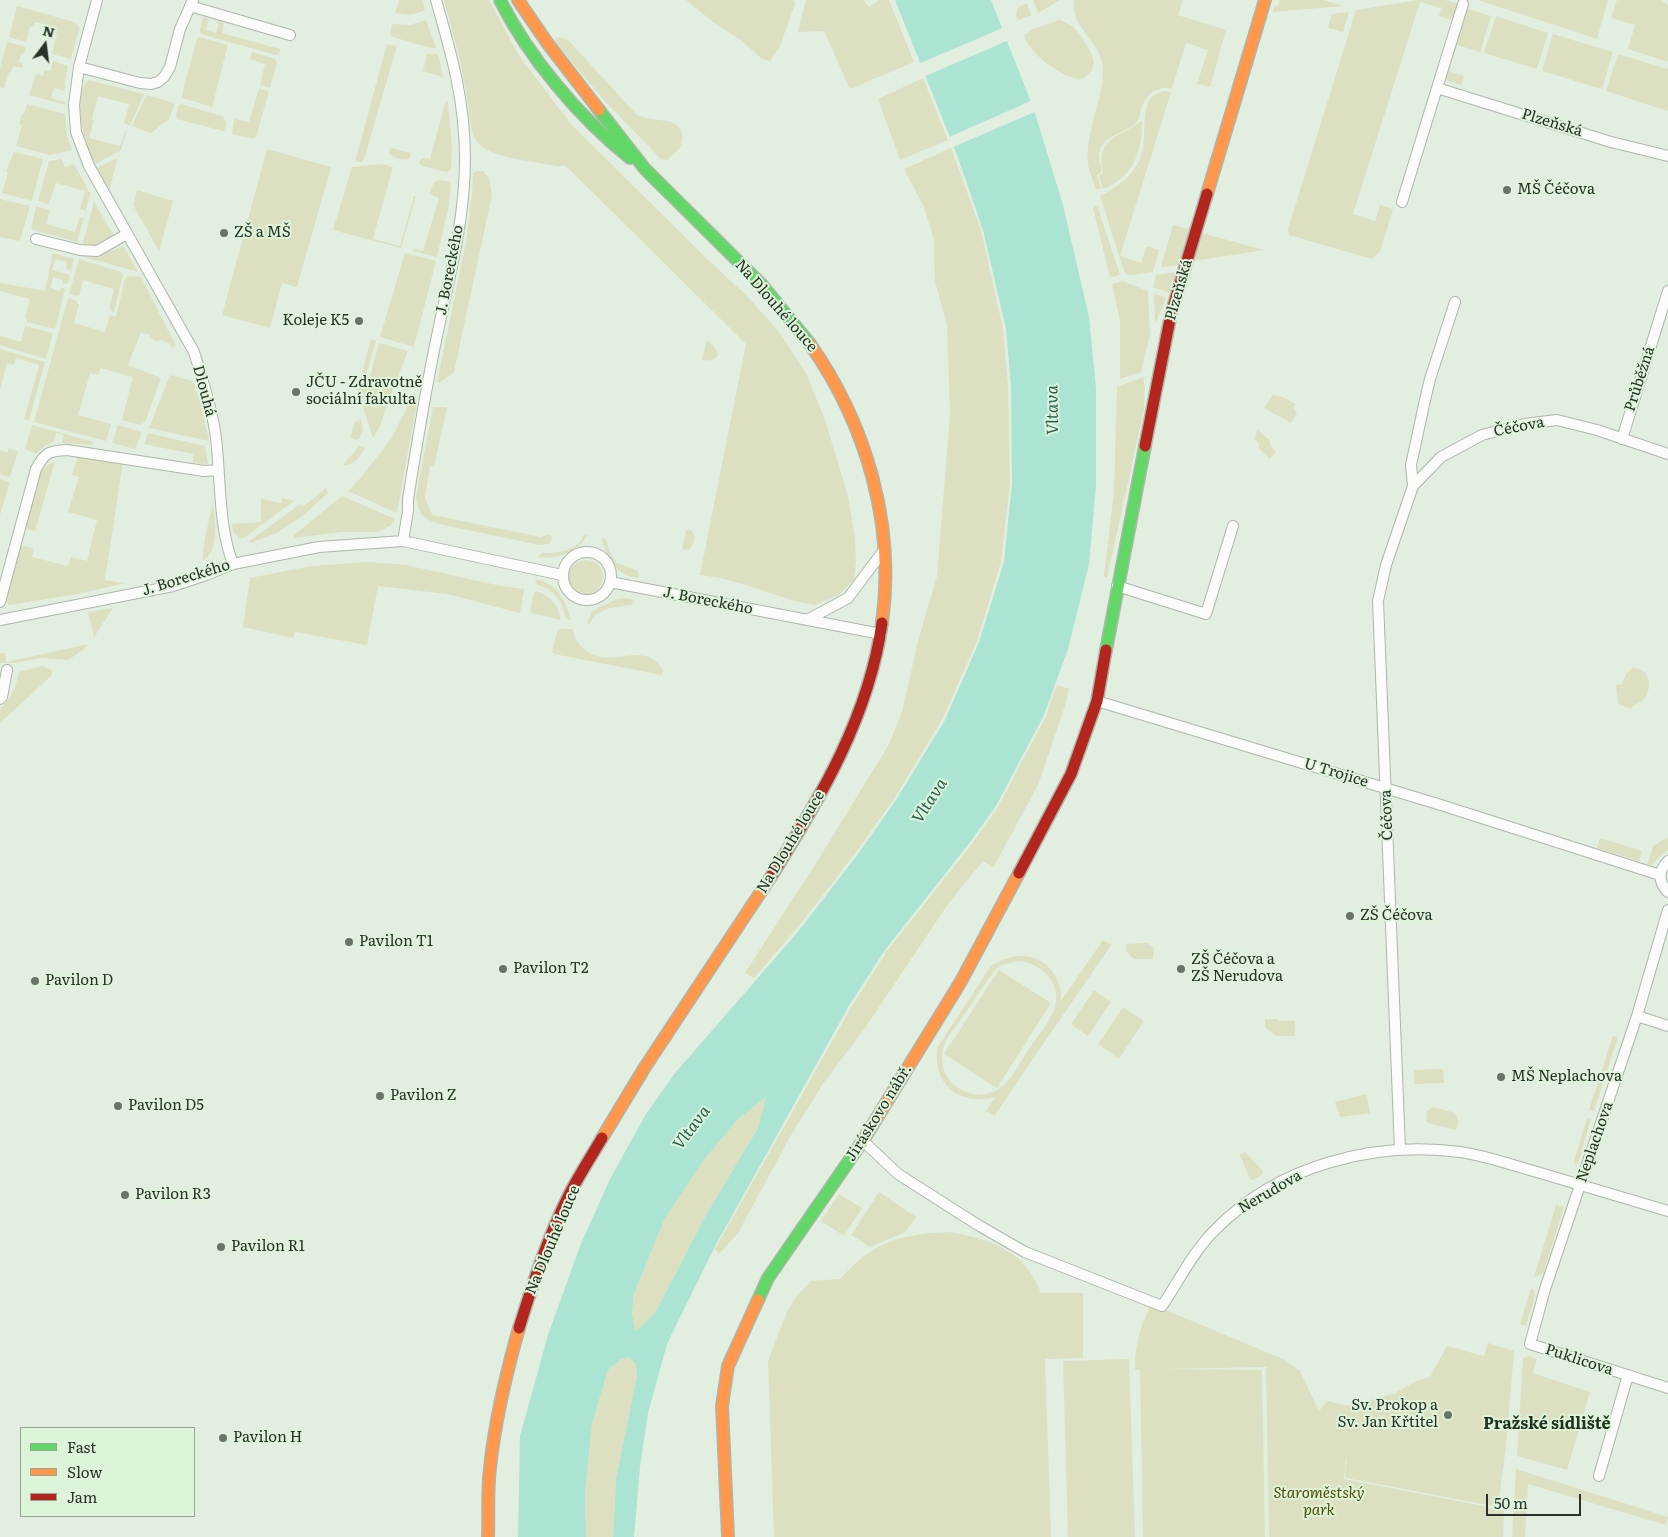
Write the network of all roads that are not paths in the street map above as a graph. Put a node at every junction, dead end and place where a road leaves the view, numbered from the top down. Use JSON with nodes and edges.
{"nodes":[{"id":1,"x":97,"y":0,"type":"edge"},
{"id":2,"x":436,"y":0,"type":"edge"},
{"id":3,"x":500,"y":0,"type":"edge"},
{"id":4,"x":518,"y":0,"type":"edge"},
{"id":5,"x":1265,"y":0,"type":"edge"},
{"id":6,"x":191,"y":3,"type":"edge"},
{"id":7,"x":1463,"y":4,"type":"dead end"},
{"id":8,"x":290,"y":35,"type":"dead end"},
{"id":9,"x":79,"y":67,"type":"junction"},
{"id":10,"x":1437,"y":88,"type":"junction"},
{"id":11,"x":1668,"y":156,"type":"edge"},
{"id":12,"x":647,"y":171,"type":"junction"},
{"id":13,"x":1402,"y":202,"type":"dead end"},
{"id":14,"x":127,"y":234,"type":"junction"},
{"id":15,"x":36,"y":239,"type":"dead end"},
{"id":16,"x":1668,"y":290,"type":"edge"},
{"id":17,"x":1454,"y":302,"type":"dead end"},
{"id":18,"x":1622,"y":438,"type":"junction"},
{"id":19,"x":1668,"y":454,"type":"edge"},
{"id":20,"x":218,"y":470,"type":"junction"},
{"id":21,"x":1413,"y":486,"type":"junction"},
{"id":22,"x":1233,"y":526,"type":"dead end"},
{"id":23,"x":403,"y":541,"type":"junction"},
{"id":24,"x":884,"y":550,"type":"junction"},
{"id":25,"x":232,"y":564,"type":"junction"},
{"id":26,"x":562,"y":575,"type":"junction"},
{"id":27,"x":610,"y":582,"type":"junction"},
{"id":28,"x":1117,"y":586,"type":"junction"},
{"id":29,"x":0,"y":602,"type":"edge"},
{"id":30,"x":0,"y":619,"type":"edge"},
{"id":31,"x":807,"y":620,"type":"junction"},
{"id":32,"x":881,"y":634,"type":"junction"},
{"id":33,"x":7,"y":670,"type":"dead end"},
{"id":34,"x":0,"y":699,"type":"edge"},
{"id":35,"x":1097,"y":701,"type":"junction"},
{"id":36,"x":1386,"y":788,"type":"junction"},
{"id":37,"x":1668,"y":861,"type":"edge"},
{"id":38,"x":1660,"y":875,"type":"junction"},
{"id":39,"x":1668,"y":892,"type":"edge"},
{"id":40,"x":1668,"y":910,"type":"edge"},
{"id":41,"x":1637,"y":1016,"type":"junction"},
{"id":42,"x":1668,"y":1026,"type":"edge"},
{"id":43,"x":863,"y":1141,"type":"junction"},
{"id":44,"x":1400,"y":1150,"type":"junction"},
{"id":45,"x":1580,"y":1184,"type":"junction"},
{"id":46,"x":1668,"y":1212,"type":"edge"},
{"id":47,"x":1530,"y":1344,"type":"joint"},
{"id":48,"x":1628,"y":1375,"type":"junction"},
{"id":49,"x":1668,"y":1388,"type":"edge"},
{"id":50,"x":1599,"y":1476,"type":"dead end"},
{"id":51,"x":488,"y":1537,"type":"edge"},
{"id":52,"x":728,"y":1537,"type":"edge"}],
"edges":[{"from":1,"to":9,"type":"street","name":"Dlouhá"},
{"from":2,"to":23,"type":"street","name":"J. Boreckého"},
{"from":3,"to":12,"type":"main road"},
{"from":4,"to":12,"type":"main road"},
{"from":5,"to":28,"type":"main road","name":"Plzeňská"},
{"from":6,"to":8,"type":"street"},
{"from":6,"to":9,"type":"street"},
{"from":7,"to":10,"type":"street"},
{"from":9,"to":14,"type":"street","name":"Dlouhá"},
{"from":10,"to":11,"type":"street","name":"Plzeňská"},
{"from":10,"to":13,"type":"street"},
{"from":12,"to":24,"type":"main road","name":"Na Dlouhé louce"},
{"from":14,"to":15,"type":"street"},
{"from":14,"to":20,"type":"street","name":"Dlouhá"},
{"from":16,"to":18,"type":"street","name":"Průběžná"},
{"from":17,"to":21,"type":"street","name":"Čéčova"},
{"from":18,"to":19,"type":"street","name":"Čéčova"},
{"from":18,"to":21,"type":"street","name":"Čéčova"},
{"from":20,"to":25,"type":"street","name":"Dlouhá"},
{"from":20,"to":29,"type":"street"},
{"from":21,"to":36,"type":"street","name":"Čéčova"},
{"from":22,"to":28,"type":"street"},
{"from":23,"to":25,"type":"street","name":"J. Boreckého"},
{"from":23,"to":26,"type":"street","name":"J. Boreckého"},
{"from":24,"to":31,"type":"street"},
{"from":24,"to":32,"type":"main road","name":"Na Dlouhé louce"},
{"from":25,"to":30,"type":"street","name":"J. Boreckého"},
{"from":26,"to":27,"type":"street"},
{"from":26,"to":27,"type":"street"},
{"from":27,"to":31,"type":"street","name":"J. Boreckého"},
{"from":28,"to":35,"type":"main road","name":"Plzeňská"},
{"from":31,"to":32,"type":"street","name":"J. Boreckého"},
{"from":32,"to":51,"type":"main road","name":"Na Dlouhé louce"},
{"from":33,"to":34,"type":"street"},
{"from":35,"to":36,"type":"street","name":"U Trojice"},
{"from":35,"to":43,"type":"main road","name":"Jiráskovo nábř."},
{"from":36,"to":38,"type":"street","name":"U Trojice"},
{"from":36,"to":44,"type":"street","name":"Čéčova"},
{"from":37,"to":38,"type":"street"},
{"from":38,"to":39,"type":"street"},
{"from":40,"to":41,"type":"street","name":"Neplachova"},
{"from":41,"to":42,"type":"street"},
{"from":41,"to":45,"type":"street","name":"Neplachova"},
{"from":43,"to":44,"type":"street","name":"Nerudova"},
{"from":43,"to":52,"type":"main road","name":"Jiráskovo nábř."},
{"from":44,"to":45,"type":"street","name":"Nerudova"},
{"from":45,"to":46,"type":"street","name":"Nerudova"},
{"from":45,"to":47,"type":"street","name":"Neplachova"},
{"from":47,"to":48,"type":"street","name":"Puklicova"},
{"from":48,"to":49,"type":"street","name":"Puklicova"},
{"from":48,"to":50,"type":"street","name":"Puklicova"}]}
